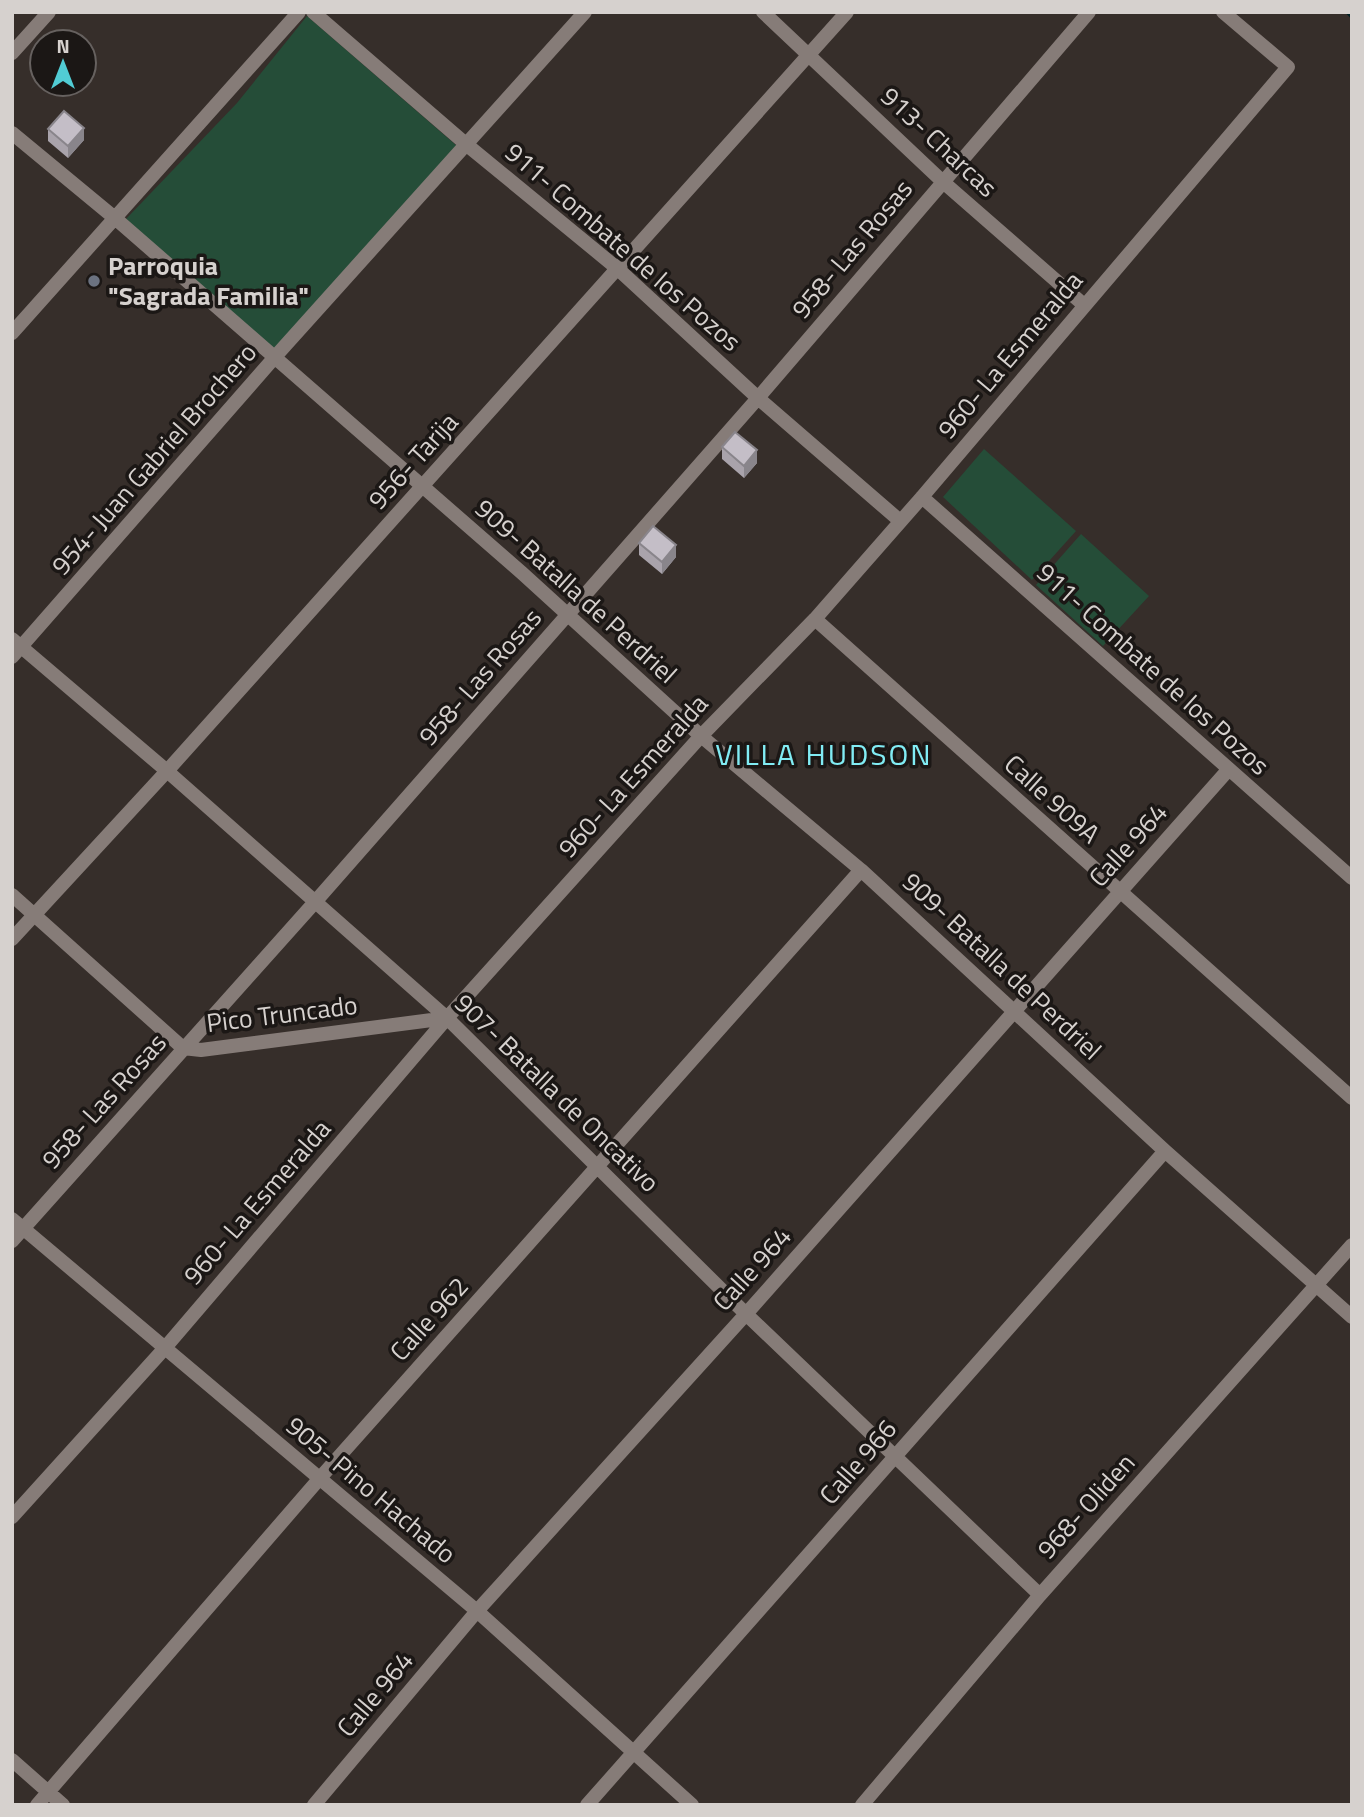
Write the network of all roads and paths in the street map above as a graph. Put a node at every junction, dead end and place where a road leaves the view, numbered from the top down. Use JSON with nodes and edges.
{"nodes":[{"id":1,"x":49,"y":12,"type":"edge"},
{"id":2,"x":299,"y":12,"type":"edge"},
{"id":3,"x":313,"y":12,"type":"edge"},
{"id":4,"x":584,"y":12,"type":"edge"},
{"id":5,"x":763,"y":12,"type":"edge"},
{"id":6,"x":847,"y":12,"type":"edge"},
{"id":7,"x":1089,"y":12,"type":"edge"},
{"id":8,"x":1223,"y":12,"type":"edge"},
{"id":9,"x":12,"y":53,"type":"edge"},
{"id":10,"x":810,"y":54,"type":"junction"},
{"id":11,"x":12,"y":133,"type":"edge"},
{"id":12,"x":467,"y":145,"type":"junction"},
{"id":13,"x":942,"y":181,"type":"junction"},
{"id":14,"x":116,"y":219,"type":"junction"},
{"id":15,"x":618,"y":269,"type":"junction"},
{"id":16,"x":1084,"y":305,"type":"junction"},
{"id":17,"x":12,"y":333,"type":"edge"},
{"id":18,"x":274,"y":358,"type":"junction"},
{"id":19,"x":758,"y":398,"type":"junction"},
{"id":20,"x":422,"y":487,"type":"junction"},
{"id":21,"x":922,"y":497,"type":"junction"},
{"id":22,"x":899,"y":520,"type":"junction"},
{"id":23,"x":568,"y":614,"type":"junction"},
{"id":24,"x":815,"y":619,"type":"junction"},
{"id":25,"x":15,"y":647,"type":"edge"},
{"id":26,"x":701,"y":736,"type":"junction"},
{"id":27,"x":1229,"y":769,"type":"junction"},
{"id":28,"x":167,"y":771,"type":"junction"},
{"id":29,"x":861,"y":870,"type":"junction"},
{"id":30,"x":1352,"y":878,"type":"edge"},
{"id":31,"x":1120,"y":892,"type":"junction"},
{"id":32,"x":12,"y":895,"type":"edge"},
{"id":33,"x":315,"y":902,"type":"junction"},
{"id":34,"x":34,"y":914,"type":"junction"},
{"id":35,"x":12,"y":939,"type":"edge"},
{"id":36,"x":1014,"y":1011,"type":"junction"},
{"id":37,"x":447,"y":1018,"type":"junction"},
{"id":38,"x":183,"y":1048,"type":"junction"},
{"id":39,"x":1352,"y":1098,"type":"edge"},
{"id":40,"x":1165,"y":1151,"type":"junction"},
{"id":41,"x":598,"y":1166,"type":"junction"},
{"id":42,"x":18,"y":1224,"type":"edge"},
{"id":43,"x":12,"y":1241,"type":"edge"},
{"id":44,"x":1352,"y":1245,"type":"edge"},
{"id":45,"x":1318,"y":1285,"type":"junction"},
{"id":46,"x":746,"y":1314,"type":"junction"},
{"id":47,"x":1352,"y":1317,"type":"edge"},
{"id":48,"x":164,"y":1349,"type":"junction"},
{"id":49,"x":895,"y":1457,"type":"junction"},
{"id":50,"x":320,"y":1478,"type":"junction"},
{"id":51,"x":12,"y":1517,"type":"edge"},
{"id":52,"x":1040,"y":1595,"type":"junction"},
{"id":53,"x":477,"y":1611,"type":"junction"},
{"id":54,"x":635,"y":1751,"type":"junction"},
{"id":55,"x":12,"y":1760,"type":"edge"},
{"id":56,"x":49,"y":1792,"type":"junction"},
{"id":57,"x":37,"y":1805,"type":"edge"},
{"id":58,"x":63,"y":1805,"type":"edge"},
{"id":59,"x":314,"y":1805,"type":"edge"},
{"id":60,"x":587,"y":1805,"type":"edge"},
{"id":61,"x":692,"y":1805,"type":"edge"},
{"id":62,"x":862,"y":1805,"type":"edge"}],
"edges":[{"from":1,"to":9,"type":"street"},
{"from":2,"to":14,"type":"street"},
{"from":3,"to":12,"type":"street","name":"911- Combate de los Pozos"},
{"from":4,"to":12,"type":"street","name":"954- Juan Gabriel Brochero"},
{"from":5,"to":10,"type":"street","name":"913- Charcas"},
{"from":6,"to":10,"type":"street","name":"956- Tarija"},
{"from":7,"to":13,"type":"street","name":"958- Las Rosas"},
{"from":8,"to":16,"type":"street","name":"960- La Esmeralda"},
{"from":10,"to":13,"type":"street","name":"913- Charcas"},
{"from":10,"to":15,"type":"street","name":"956- Tarija"},
{"from":11,"to":14,"type":"street","name":"909- Batalla de Perdriel"},
{"from":12,"to":15,"type":"street","name":"911- Combate de los Pozos"},
{"from":12,"to":18,"type":"street","name":"954- Juan Gabriel Brochero"},
{"from":13,"to":16,"type":"street","name":"913- Charcas"},
{"from":13,"to":19,"type":"street","name":"958- Las Rosas"},
{"from":14,"to":17,"type":"street"},
{"from":14,"to":18,"type":"street","name":"909- Batalla de Perdriel"},
{"from":15,"to":19,"type":"street","name":"911- Combate de los Pozos"},
{"from":15,"to":20,"type":"street","name":"956- Tarija"},
{"from":16,"to":21,"type":"street","name":"960- La Esmeralda"},
{"from":18,"to":20,"type":"street","name":"909- Batalla de Perdriel"},
{"from":18,"to":25,"type":"street","name":"954- Juan Gabriel Brochero"},
{"from":19,"to":22,"type":"street","name":"911- Combate de los Pozos"},
{"from":19,"to":23,"type":"street","name":"958- Las Rosas"},
{"from":20,"to":23,"type":"street","name":"909- Batalla de Perdriel"},
{"from":20,"to":28,"type":"street","name":"956- Tarija"},
{"from":21,"to":22,"type":"street","name":"960- La Esmeralda"},
{"from":21,"to":27,"type":"street","name":"911- Combate de los Pozos"},
{"from":22,"to":24,"type":"street","name":"960- La Esmeralda"},
{"from":23,"to":26,"type":"street","name":"909- Batalla de Perdriel"},
{"from":23,"to":33,"type":"street","name":"958- Las Rosas"},
{"from":24,"to":26,"type":"street","name":"960- La Esmeralda"},
{"from":24,"to":31,"type":"street","name":"Calle 909A"},
{"from":25,"to":28,"type":"street","name":"907- Batalla de Oncativo"},
{"from":26,"to":29,"type":"street","name":"909- Batalla de Perdriel"},
{"from":26,"to":37,"type":"street","name":"960- La Esmeralda"},
{"from":27,"to":30,"type":"street","name":"911- Combate de los Pozos"},
{"from":27,"to":31,"type":"street","name":"Calle 964"},
{"from":28,"to":33,"type":"street","name":"907- Batalla de Oncativo"},
{"from":28,"to":34,"type":"street","name":"956- Tarija"},
{"from":29,"to":36,"type":"street","name":"909- Batalla de Perdriel"},
{"from":29,"to":41,"type":"street","name":"Calle 962"},
{"from":31,"to":36,"type":"street","name":"Calle 964"},
{"from":31,"to":39,"type":"street","name":"Calle 909A"},
{"from":32,"to":34,"type":"street","name":"Pico Truncado"},
{"from":33,"to":37,"type":"street","name":"907- Batalla de Oncativo"},
{"from":33,"to":38,"type":"street","name":"958- Las Rosas"},
{"from":34,"to":35,"type":"street","name":"956- Tarija"},
{"from":34,"to":38,"type":"street","name":"Pico Truncado"},
{"from":36,"to":40,"type":"street","name":"909- Batalla de Perdriel"},
{"from":36,"to":46,"type":"street","name":"Calle 964"},
{"from":37,"to":38,"type":"street","name":"Pico Truncado"},
{"from":37,"to":41,"type":"street","name":"907- Batalla de Oncativo"},
{"from":37,"to":48,"type":"street","name":"960- La Esmeralda"},
{"from":38,"to":42,"type":"street","name":"958- Las Rosas"},
{"from":40,"to":45,"type":"street","name":"909- Batalla de Perdriel"},
{"from":40,"to":49,"type":"street","name":"Calle 966"},
{"from":41,"to":46,"type":"street","name":"907- Batalla de Oncativo"},
{"from":41,"to":50,"type":"street","name":"Calle 962"},
{"from":42,"to":43,"type":"street","name":"958- Las Rosas"},
{"from":42,"to":48,"type":"street","name":"905- Pino Hachado"},
{"from":44,"to":45,"type":"street","name":"968- Oliden"},
{"from":45,"to":47,"type":"street","name":"909- Batalla de Perdriel"},
{"from":45,"to":52,"type":"street","name":"968- Oliden"},
{"from":46,"to":49,"type":"street","name":"907- Batalla de Oncativo"},
{"from":46,"to":53,"type":"street","name":"Calle 964"},
{"from":48,"to":50,"type":"street","name":"905- Pino Hachado"},
{"from":48,"to":51,"type":"street","name":"960- La Esmeralda"},
{"from":49,"to":52,"type":"street","name":"907- Batalla de Oncativo"},
{"from":49,"to":54,"type":"street","name":"Calle 966"},
{"from":50,"to":53,"type":"street","name":"905- Pino Hachado"},
{"from":50,"to":56,"type":"street","name":"Calle 962"},
{"from":52,"to":62,"type":"street","name":"968- Oliden"},
{"from":53,"to":54,"type":"street","name":"905- Pino Hachado"},
{"from":53,"to":59,"type":"street","name":"Calle 964"},
{"from":54,"to":60,"type":"street","name":"Calle 966"},
{"from":54,"to":61,"type":"street","name":"905- Pino Hachado"},
{"from":55,"to":56,"type":"street"},
{"from":56,"to":57,"type":"street","name":"Calle 962"},
{"from":56,"to":58,"type":"street"}]}
